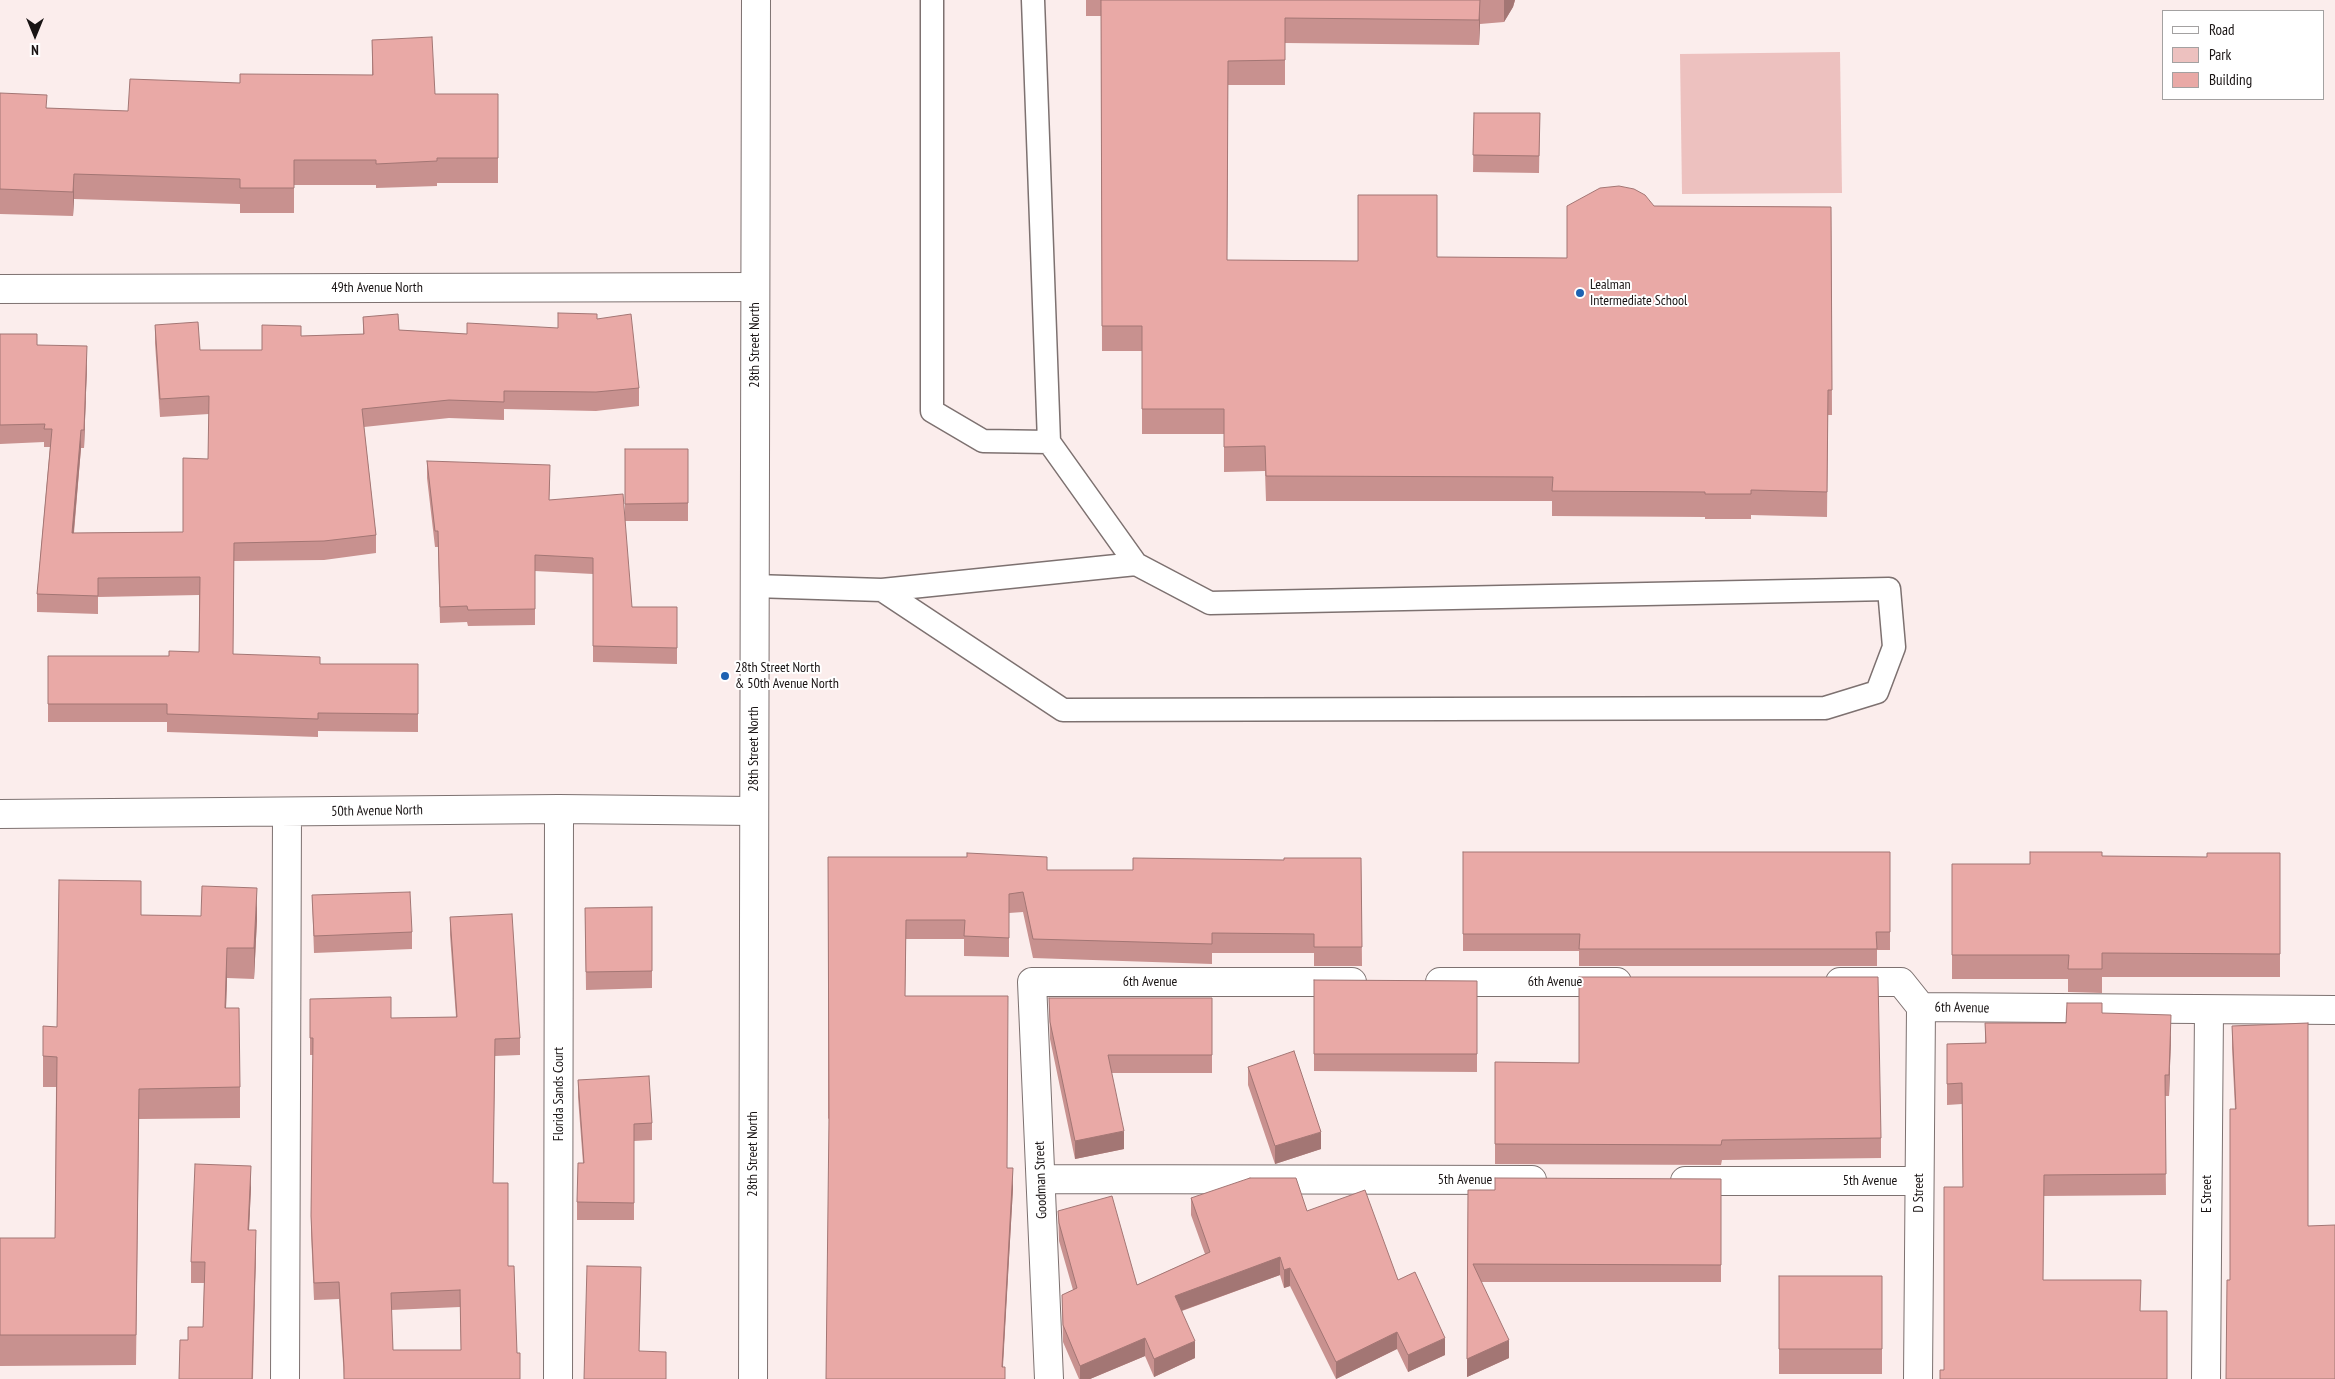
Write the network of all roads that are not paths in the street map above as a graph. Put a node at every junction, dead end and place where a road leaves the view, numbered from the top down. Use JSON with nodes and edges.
{"nodes":[{"id":1,"x":756,"y":0,"type":"edge"},
{"id":2,"x":932,"y":0,"type":"edge"},
{"id":3,"x":1033,"y":0,"type":"edge"},
{"id":4,"x":755,"y":287,"type":"junction"},
{"id":5,"x":0,"y":289,"type":"edge"},
{"id":6,"x":1049,"y":442,"type":"junction"},
{"id":7,"x":1136,"y":564,"type":"junction"},
{"id":8,"x":754,"y":586,"type":"junction"},
{"id":9,"x":882,"y":590,"type":"junction"},
{"id":10,"x":559,"y":809,"type":"junction"},
{"id":11,"x":753,"y":811,"type":"junction"},
{"id":12,"x":288,"y":812,"type":"junction"},
{"id":13,"x":0,"y":814,"type":"edge"},
{"id":14,"x":1032,"y":982,"type":"joint"},
{"id":15,"x":1382,"y":982,"type":"edge"},
{"id":16,"x":1412,"y":982,"type":"edge"},
{"id":17,"x":1641,"y":982,"type":"edge"},
{"id":18,"x":1811,"y":982,"type":"edge"},
{"id":19,"x":1921,"y":1007,"type":"junction"},
{"id":20,"x":2208,"y":1010,"type":"junction"},
{"id":21,"x":2335,"y":1010,"type":"edge"},
{"id":22,"x":1041,"y":1179,"type":"junction"},
{"id":23,"x":1560,"y":1180,"type":"edge"},
{"id":24,"x":1659,"y":1180,"type":"edge"},
{"id":25,"x":1919,"y":1181,"type":"junction"},
{"id":26,"x":285,"y":1379,"type":"edge"},
{"id":27,"x":558,"y":1379,"type":"edge"},
{"id":28,"x":753,"y":1379,"type":"edge"},
{"id":29,"x":1049,"y":1379,"type":"edge"},
{"id":30,"x":1918,"y":1379,"type":"edge"},
{"id":31,"x":2206,"y":1379,"type":"edge"}],
"edges":[{"from":1,"to":4,"type":"street","name":"28th Street North"},
{"from":2,"to":6,"type":"lane"},
{"from":3,"to":6,"type":"lane"},
{"from":4,"to":5,"type":"street","name":"49th Avenue North"},
{"from":4,"to":8,"type":"street","name":"28th Street North"},
{"from":6,"to":7,"type":"lane"},
{"from":7,"to":9,"type":"lane"},
{"from":7,"to":9,"type":"lane"},
{"from":8,"to":9,"type":"lane"},
{"from":8,"to":11,"type":"street","name":"28th Street North"},
{"from":10,"to":11,"type":"street","name":"50th Avenue North"},
{"from":10,"to":12,"type":"street","name":"50th Avenue North"},
{"from":10,"to":27,"type":"street","name":"Florida Sands Court"},
{"from":11,"to":28,"type":"street","name":"28th Street North"},
{"from":12,"to":13,"type":"street","name":"50th Avenue North"},
{"from":12,"to":26,"type":"street"},
{"from":14,"to":15,"type":"street","name":"6th Avenue"},
{"from":14,"to":22,"type":"street","name":"Goodman Street"},
{"from":16,"to":17,"type":"street","name":"6th Avenue"},
{"from":18,"to":19,"type":"street","name":"6th Avenue"},
{"from":19,"to":20,"type":"street","name":"6th Avenue"},
{"from":19,"to":25,"type":"street","name":"D Street"},
{"from":20,"to":21,"type":"street","name":"6th Avenue"},
{"from":20,"to":31,"type":"street","name":"E Street"},
{"from":22,"to":23,"type":"street","name":"5th Avenue"},
{"from":22,"to":29,"type":"street","name":"Goodman Street"},
{"from":24,"to":25,"type":"street","name":"5th Avenue"},
{"from":25,"to":30,"type":"street","name":"D Street"}]}
